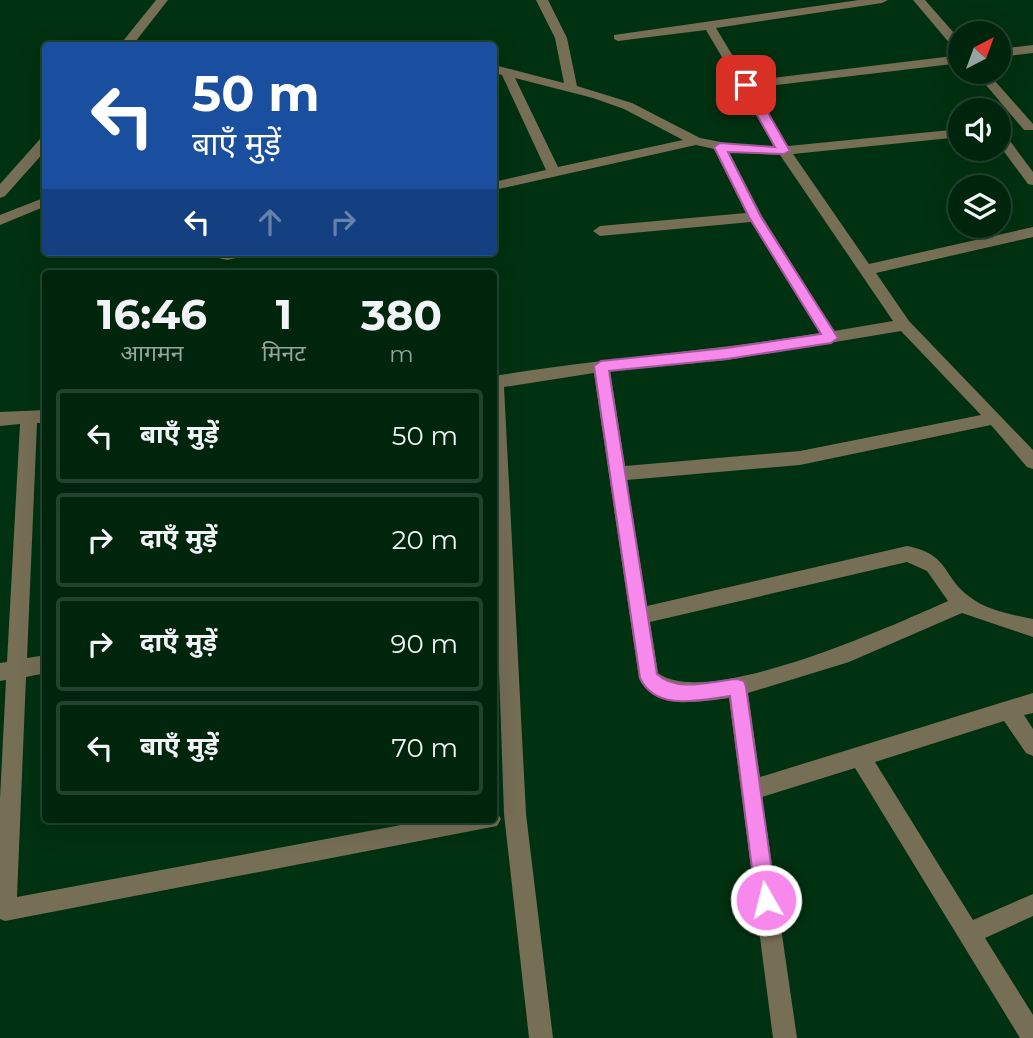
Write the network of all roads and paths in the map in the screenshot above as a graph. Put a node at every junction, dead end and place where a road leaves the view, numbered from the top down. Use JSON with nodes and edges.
{"nodes":[{"id":1,"x":162,"y":0,"type":"edge"},
{"id":2,"x":542,"y":0,"type":"edge"},
{"id":3,"x":882,"y":0,"type":"edge"},
{"id":4,"x":919,"y":0,"type":"edge"},
{"id":5,"x":709,"y":26,"type":"junction"},
{"id":6,"x":948,"y":34,"type":"edge"},
{"id":7,"x":618,"y":37,"type":"dead end"},
{"id":8,"x":128,"y":42,"type":"edge"},
{"id":9,"x":1033,"y":48,"type":"edge"},
{"id":10,"x":1012,"y":52,"type":"edge"},
{"id":11,"x":948,"y":61,"type":"edge"},
{"id":12,"x":500,"y":70,"type":"edge"},
{"id":13,"x":992,"y":84,"type":"edge"},
{"id":14,"x":746,"y":85,"type":"junction"},
{"id":15,"x":570,"y":89,"type":"junction"},
{"id":16,"x":1031,"y":127,"type":"edge"},
{"id":17,"x":1011,"y":128,"type":"edge"},
{"id":18,"x":948,"y":134,"type":"edge"},
{"id":19,"x":696,"y":141,"type":"junction"},
{"id":20,"x":42,"y":146,"type":"edge"},
{"id":21,"x":720,"y":147,"type":"junction"},
{"id":22,"x":784,"y":151,"type":"junction"},
{"id":23,"x":1011,"y":152,"type":"edge"},
{"id":24,"x":554,"y":174,"type":"junction"},
{"id":25,"x":1033,"y":181,"type":"edge"},
{"id":26,"x":497,"y":185,"type":"edge"},
{"id":27,"x":0,"y":193,"type":"edge"},
{"id":28,"x":42,"y":203,"type":"edge"},
{"id":29,"x":755,"y":217,"type":"junction"},
{"id":30,"x":0,"y":220,"type":"edge"},
{"id":31,"x":600,"y":231,"type":"dead end"},
{"id":32,"x":1033,"y":232,"type":"edge"},
{"id":33,"x":865,"y":270,"type":"junction"},
{"id":34,"x":904,"y":325,"type":"junction"},
{"id":35,"x":831,"y":338,"type":"junction"},
{"id":36,"x":601,"y":366,"type":"junction"},
{"id":37,"x":497,"y":382,"type":"edge"},
{"id":38,"x":37,"y":416,"type":"edge"},
{"id":39,"x":994,"y":418,"type":"junction"},
{"id":40,"x":0,"y":419,"type":"edge"},
{"id":41,"x":1033,"y":462,"type":"edge"},
{"id":42,"x":497,"y":466,"type":"edge"},
{"id":43,"x":618,"y":473,"type":"junction"},
{"id":44,"x":500,"y":591,"type":"edge"},
{"id":45,"x":962,"y":604,"type":"junction"},
{"id":46,"x":641,"y":616,"type":"junction"},
{"id":47,"x":1033,"y":628,"type":"edge"},
{"id":48,"x":42,"y":665,"type":"edge"},
{"id":49,"x":8,"y":671,"type":"edge"},
{"id":50,"x":737,"y":687,"type":"junction"},
{"id":51,"x":1033,"y":703,"type":"edge"},
{"id":52,"x":1009,"y":710,"type":"junction"},
{"id":53,"x":1033,"y":746,"type":"edge"},
{"id":54,"x":860,"y":757,"type":"junction"},
{"id":55,"x":750,"y":790,"type":"junction"},
{"id":56,"x":499,"y":817,"type":"edge"},
{"id":57,"x":467,"y":823,"type":"edge"},
{"id":58,"x":1033,"y":905,"type":"edge"},
{"id":59,"x":3,"y":910,"type":"edge"},
{"id":60,"x":969,"y":933,"type":"junction"},
{"id":61,"x":1033,"y":1037,"type":"edge"},
{"id":62,"x":541,"y":1038,"type":"edge"},
{"id":63,"x":785,"y":1038,"type":"edge"}],
"edges":[{"from":1,"to":8,"type":"street"},
{"from":2,"to":15,"type":"street"},
{"from":3,"to":5,"type":"street"},
{"from":4,"to":6,"type":"street"},
{"from":5,"to":7,"type":"street"},
{"from":5,"to":14,"type":"street"},
{"from":9,"to":10,"type":"street"},
{"from":11,"to":14,"type":"street"},
{"from":12,"to":15,"type":"street"},
{"from":12,"to":24,"type":"street"},
{"from":13,"to":16,"type":"street"},
{"from":14,"to":22,"type":"street"},
{"from":15,"to":19,"type":"street"},
{"from":16,"to":17,"type":"street"},
{"from":18,"to":22,"type":"street"},
{"from":19,"to":21,"type":"street"},
{"from":19,"to":24,"type":"street"},
{"from":20,"to":27,"type":"street"},
{"from":21,"to":22,"type":"street"},
{"from":21,"to":29,"type":"street"},
{"from":22,"to":33,"type":"street"},
{"from":23,"to":25,"type":"street"},
{"from":24,"to":26,"type":"street"},
{"from":28,"to":30,"type":"street"},
{"from":29,"to":31,"type":"street"},
{"from":29,"to":35,"type":"street"},
{"from":32,"to":33,"type":"street"},
{"from":33,"to":34,"type":"street"},
{"from":34,"to":35,"type":"street"},
{"from":34,"to":39,"type":"street"},
{"from":35,"to":36,"type":"street"},
{"from":36,"to":37,"type":"street"},
{"from":36,"to":43,"type":"street"},
{"from":38,"to":40,"type":"street"},
{"from":38,"to":49,"type":"street"},
{"from":39,"to":41,"type":"street"},
{"from":39,"to":43,"type":"street"},
{"from":42,"to":44,"type":"street"},
{"from":43,"to":46,"type":"street"},
{"from":44,"to":56,"type":"street"},
{"from":45,"to":46,"type":"street"},
{"from":45,"to":47,"type":"street"},
{"from":45,"to":50,"type":"street"},
{"from":46,"to":50,"type":"street"},
{"from":48,"to":49,"type":"street"},
{"from":49,"to":59,"type":"street"},
{"from":50,"to":55,"type":"street"},
{"from":51,"to":52,"type":"street"},
{"from":52,"to":53,"type":"street"},
{"from":52,"to":54,"type":"street"},
{"from":54,"to":55,"type":"street"},
{"from":54,"to":60,"type":"street"},
{"from":55,"to":63,"type":"street"},
{"from":56,"to":62,"type":"street"},
{"from":57,"to":59,"type":"street"},
{"from":58,"to":60,"type":"street"},
{"from":60,"to":61,"type":"street"}]}
